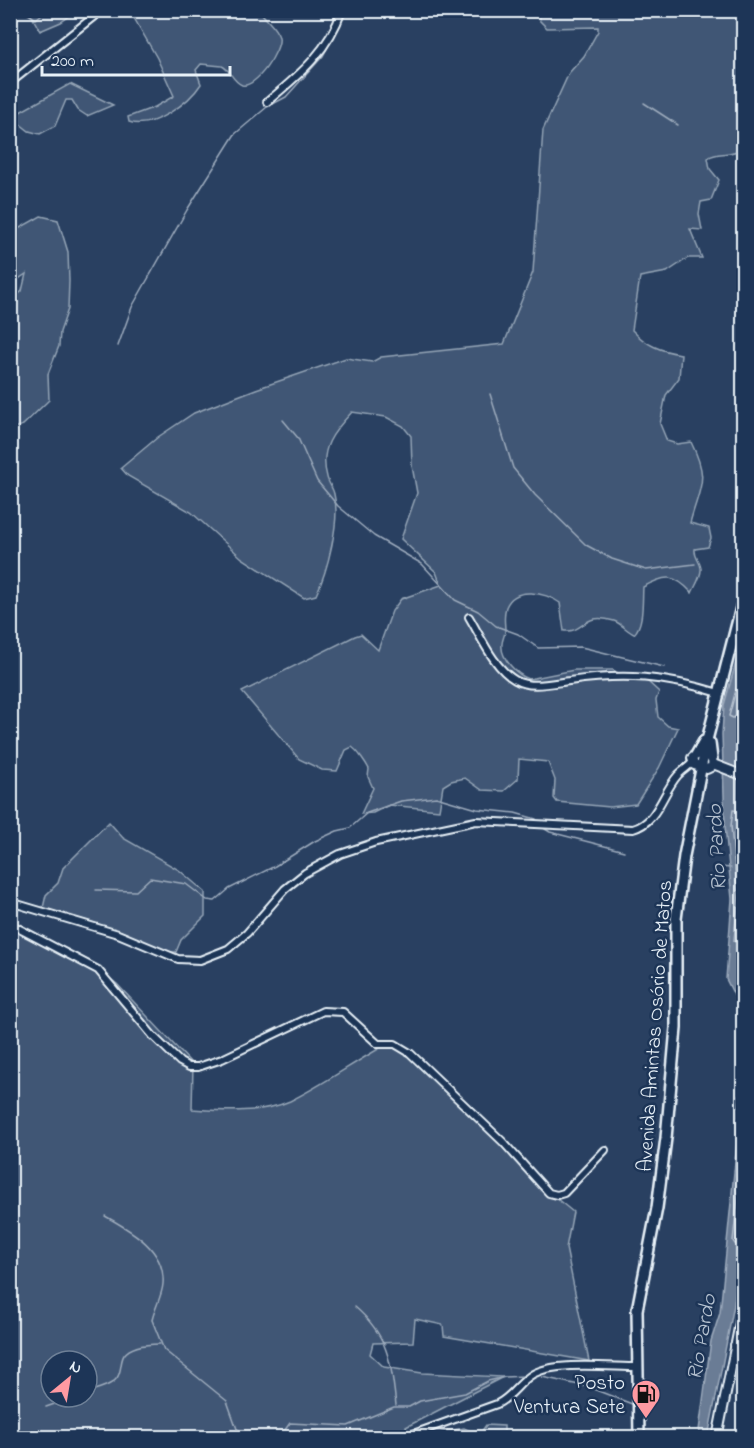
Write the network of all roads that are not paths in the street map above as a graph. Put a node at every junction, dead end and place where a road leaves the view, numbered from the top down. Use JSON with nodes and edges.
{"nodes":[{"id":1,"x":102,"y":10,"type":"edge"},
{"id":2,"x":342,"y":10,"type":"edge"},
{"id":3,"x":10,"y":83,"type":"edge"},
{"id":4,"x":267,"y":102,"type":"dead end"},
{"id":5,"x":744,"y":596,"type":"edge"},
{"id":6,"x":469,"y":617,"type":"dead end"},
{"id":7,"x":719,"y":693,"type":"junction"},
{"id":8,"x":711,"y":725,"type":"junction"},
{"id":9,"x":705,"y":762,"type":"junction"},
{"id":10,"x":742,"y":776,"type":"edge"},
{"id":11,"x":11,"y":902,"type":"edge"},
{"id":12,"x":10,"y":924,"type":"edge"},
{"id":13,"x":604,"y":1150,"type":"dead end"},
{"id":14,"x":744,"y":1304,"type":"edge"},
{"id":15,"x":744,"y":1345,"type":"edge"},
{"id":16,"x":734,"y":1346,"type":"junction"},
{"id":17,"x":637,"y":1367,"type":"junction"},
{"id":18,"x":402,"y":1437,"type":"edge"},
{"id":19,"x":639,"y":1437,"type":"edge"},
{"id":20,"x":717,"y":1437,"type":"edge"}],
"edges":[{"from":1,"to":3,"type":"street"},
{"from":2,"to":4,"type":"street"},
{"from":5,"to":7,"type":"main road"},
{"from":6,"to":7,"type":"street"},
{"from":7,"to":8,"type":"main road"},
{"from":8,"to":9,"type":"main road"},
{"from":8,"to":9,"type":"main road"},
{"from":9,"to":10,"type":"street"},
{"from":9,"to":11,"type":"street"},
{"from":9,"to":17,"type":"main road","name":"Avenida Amintas Osório de Matos"},
{"from":12,"to":13,"type":"street"},
{"from":14,"to":16,"type":"street"},
{"from":15,"to":16,"type":"street"},
{"from":16,"to":20,"type":"street"},
{"from":17,"to":18,"type":"street"},
{"from":17,"to":19,"type":"main road","name":"Avenida Amintas Osório de Matos"}]}
